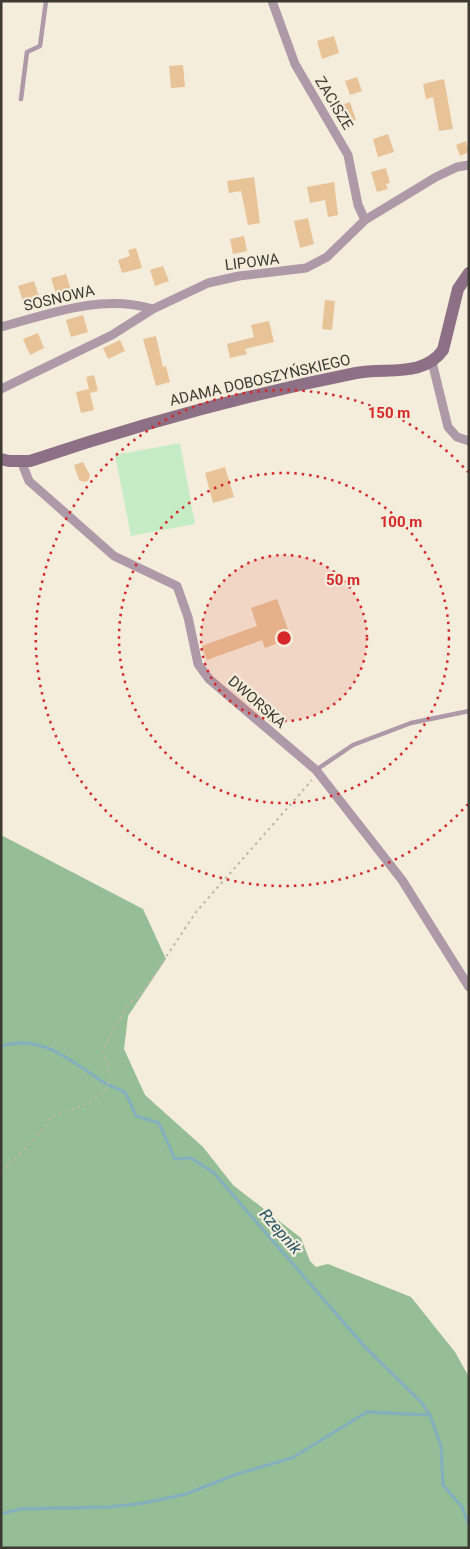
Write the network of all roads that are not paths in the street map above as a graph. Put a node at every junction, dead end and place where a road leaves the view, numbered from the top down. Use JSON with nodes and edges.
{"nodes":[{"id":1,"x":46,"y":1,"type":"edge"},
{"id":2,"x":272,"y":1,"type":"edge"},
{"id":3,"x":21,"y":99,"type":"dead end"},
{"id":4,"x":469,"y":165,"type":"edge"},
{"id":5,"x":365,"y":220,"type":"junction"},
{"id":6,"x":469,"y":272,"type":"edge"},
{"id":7,"x":154,"y":309,"type":"junction"},
{"id":8,"x":1,"y":327,"type":"edge"},
{"id":9,"x":432,"y":362,"type":"junction"},
{"id":10,"x":1,"y":389,"type":"edge"},
{"id":11,"x":469,"y":441,"type":"edge"},
{"id":12,"x":1,"y":459,"type":"edge"},
{"id":13,"x":21,"y":461,"type":"junction"},
{"id":14,"x":469,"y":711,"type":"edge"},
{"id":15,"x":317,"y":771,"type":"junction"},
{"id":16,"x":468,"y":984,"type":"edge"}],
"edges":[{"from":1,"to":3,"type":"lane"},
{"from":2,"to":5,"type":"street","name":"ZACISZE"},
{"from":4,"to":5,"type":"street","name":"LIPOWA"},
{"from":5,"to":7,"type":"street","name":"LIPOWA"},
{"from":6,"to":9,"type":"street"},
{"from":7,"to":8,"type":"street","name":"SOSNOWA"},
{"from":7,"to":10,"type":"street","name":"LIPOWA"},
{"from":9,"to":11,"type":"street"},
{"from":9,"to":13,"type":"street","name":"ADAMA DOBOSZYŃSKIEGO"},
{"from":12,"to":13,"type":"street","name":"ADAMA DOBOSZYŃSKIEGO"},
{"from":13,"to":15,"type":"street","name":"DWORSKA"},
{"from":14,"to":15,"type":"lane"},
{"from":15,"to":16,"type":"street","name":"DWORSKA"}]}
